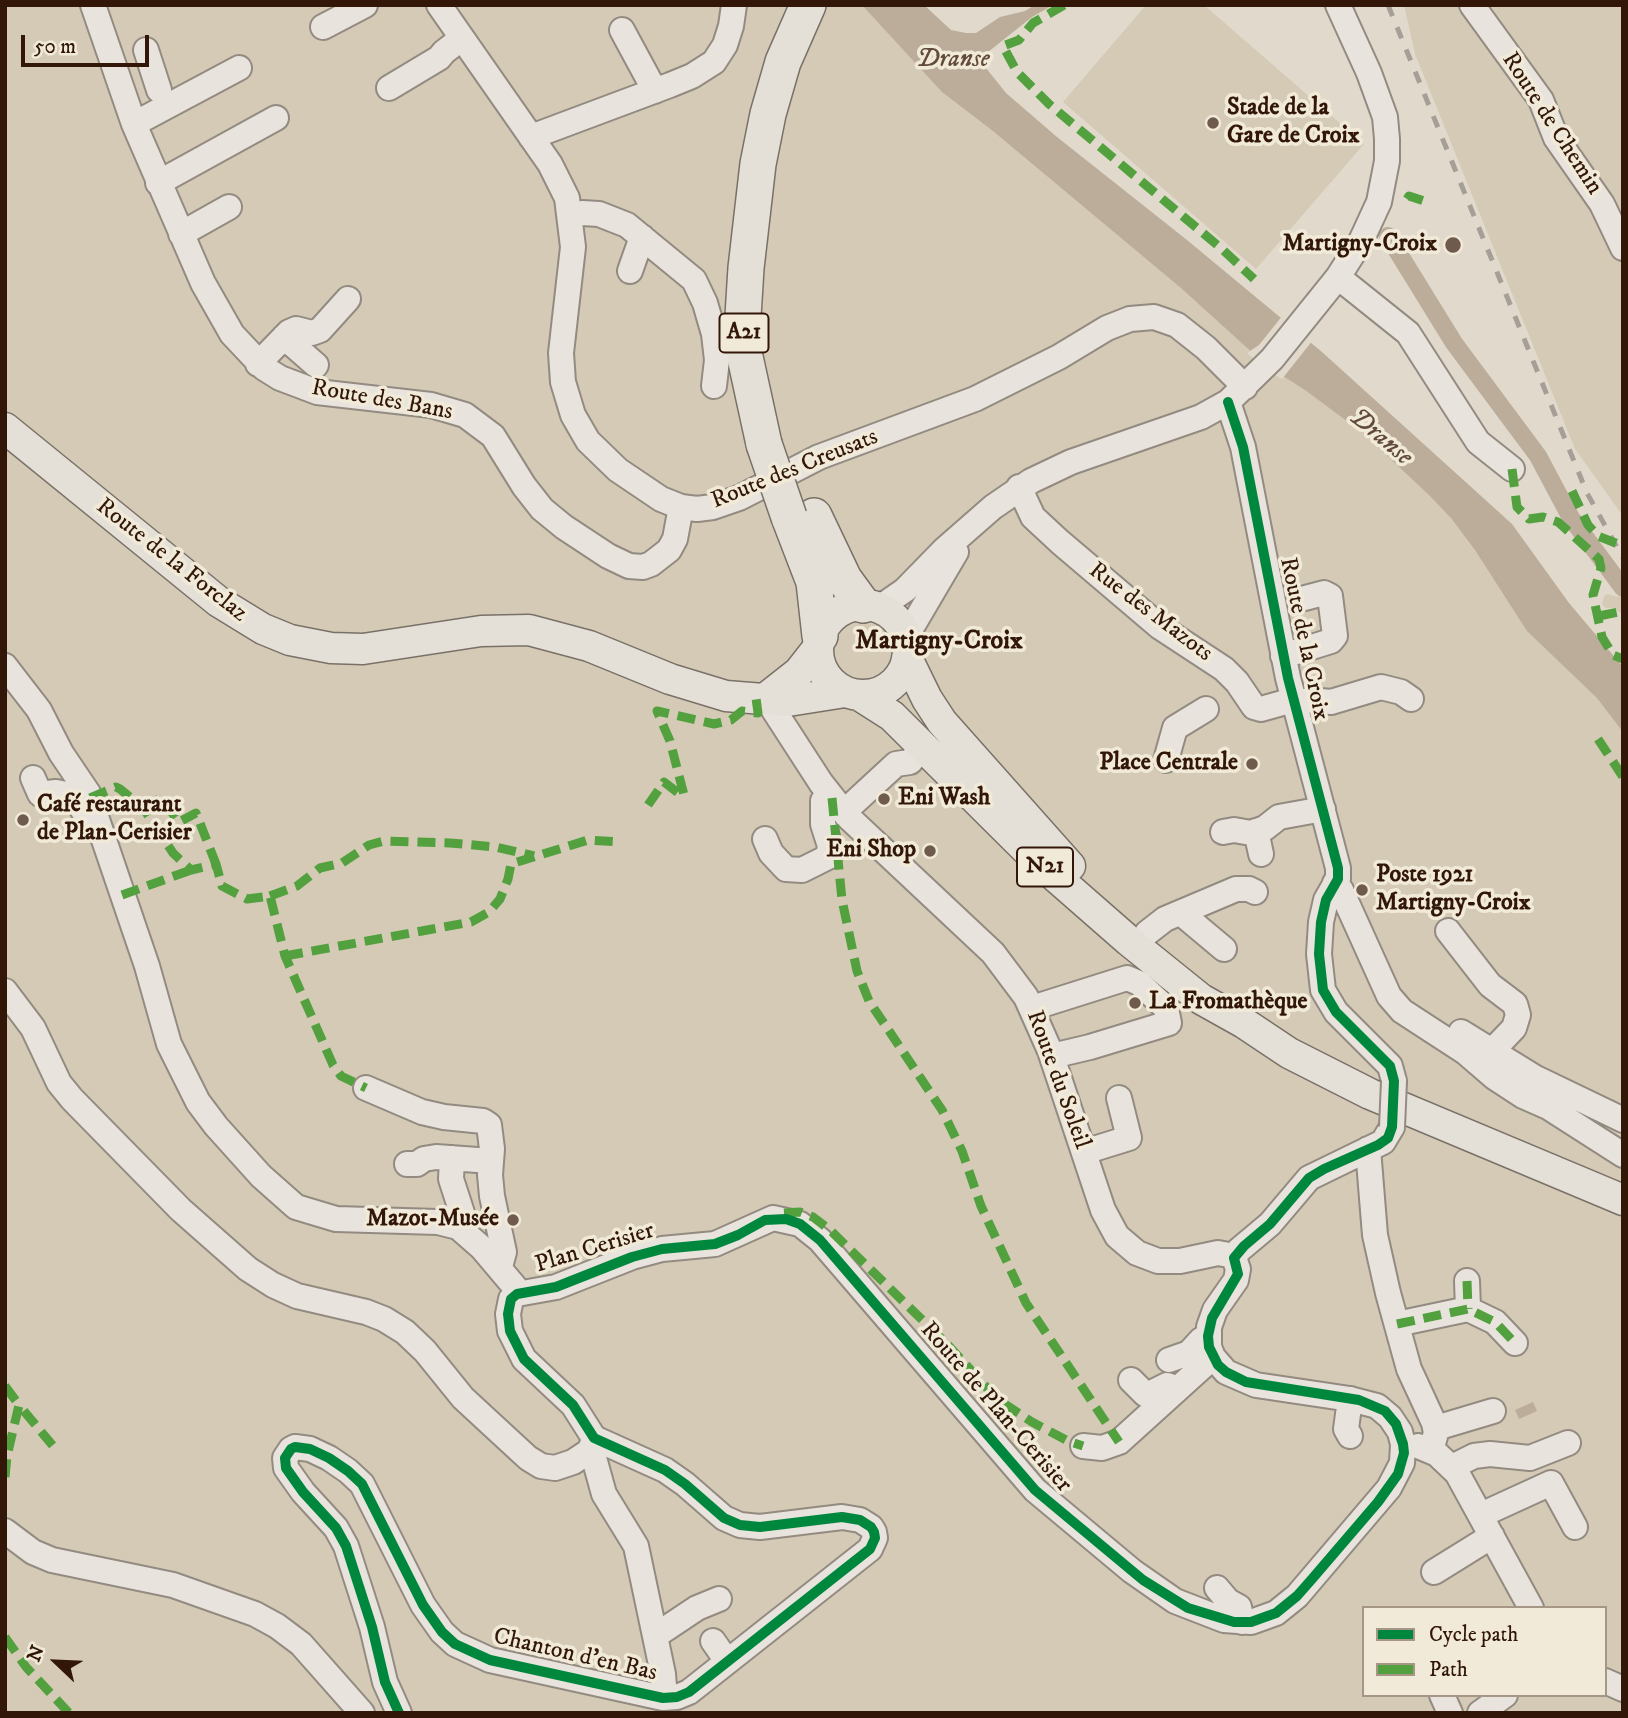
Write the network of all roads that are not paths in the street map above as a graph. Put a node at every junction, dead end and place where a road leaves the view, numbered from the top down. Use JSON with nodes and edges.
{"nodes":[{"id":1,"x":93,"y":5,"type":"edge"},
{"id":2,"x":365,"y":5,"type":"edge"},
{"id":3,"x":439,"y":5,"type":"edge"},
{"id":4,"x":734,"y":5,"type":"edge"},
{"id":5,"x":808,"y":5,"type":"edge"},
{"id":6,"x":1338,"y":5,"type":"edge"},
{"id":7,"x":1472,"y":5,"type":"edge"},
{"id":8,"x":323,"y":27,"type":"dead end"},
{"id":9,"x":622,"y":30,"type":"dead end"},
{"id":10,"x":462,"y":37,"type":"junction"},
{"id":11,"x":146,"y":50,"type":"dead end"},
{"id":12,"x":239,"y":68,"type":"dead end"},
{"id":13,"x":389,"y":88,"type":"dead end"},
{"id":14,"x":159,"y":90,"type":"dead end"},
{"id":15,"x":655,"y":91,"type":"junction"},
{"id":16,"x":276,"y":118,"type":"dead end"},
{"id":17,"x":134,"y":124,"type":"junction"},
{"id":18,"x":531,"y":137,"type":"junction"},
{"id":19,"x":158,"y":183,"type":"junction"},
{"id":20,"x":229,"y":207,"type":"dead end"},
{"id":21,"x":571,"y":216,"type":"junction"},
{"id":22,"x":181,"y":234,"type":"junction"},
{"id":23,"x":642,"y":237,"type":"junction"},
{"id":24,"x":1623,"y":248,"type":"edge"},
{"id":25,"x":630,"y":271,"type":"dead end"},
{"id":26,"x":1338,"y":277,"type":"junction"},
{"id":27,"x":348,"y":299,"type":"dead end"},
{"id":28,"x":284,"y":337,"type":"junction"},
{"id":29,"x":258,"y":364,"type":"junction"},
{"id":30,"x":316,"y":365,"type":"dead end"},
{"id":31,"x":714,"y":386,"type":"dead end"},
{"id":32,"x":1245,"y":387,"type":"junction"},
{"id":33,"x":5,"y":428,"type":"edge"},
{"id":34,"x":1513,"y":469,"type":"dead end"},
{"id":35,"x":1014,"y":492,"type":"junction"},
{"id":36,"x":681,"y":507,"type":"junction"},
{"id":37,"x":799,"y":511,"type":"junction"},
{"id":38,"x":973,"y":525,"type":"junction"},
{"id":39,"x":1305,"y":598,"type":"dead end"},
{"id":40,"x":871,"y":606,"type":"junction"},
{"id":41,"x":819,"y":642,"type":"junction"},
{"id":42,"x":907,"y":648,"type":"junction"},
{"id":43,"x":1283,"y":656,"type":"junction"},
{"id":44,"x":5,"y":666,"type":"edge"},
{"id":45,"x":852,"y":693,"type":"junction"},
{"id":46,"x":766,"y":698,"type":"junction"},
{"id":47,"x":808,"y":699,"type":"junction"},
{"id":48,"x":1411,"y":699,"type":"dead end"},
{"id":49,"x":1294,"y":702,"type":"junction"},
{"id":50,"x":1206,"y":709,"type":"dead end"},
{"id":51,"x":923,"y":747,"type":"junction"},
{"id":52,"x":803,"y":753,"type":"junction"},
{"id":53,"x":1166,"y":760,"type":"dead end"},
{"id":54,"x":33,"y":778,"type":"dead end"},
{"id":55,"x":837,"y":804,"type":"junction"},
{"id":56,"x":1323,"y":809,"type":"junction"},
{"id":57,"x":99,"y":822,"type":"junction"},
{"id":58,"x":1223,"y":832,"type":"dead end"},
{"id":59,"x":765,"y":839,"type":"dead end"},
{"id":60,"x":1335,"y":883,"type":"junction"},
{"id":61,"x":1255,"y":892,"type":"dead end"},
{"id":62,"x":1181,"y":913,"type":"junction"},
{"id":63,"x":1448,"y":931,"type":"dead end"},
{"id":64,"x":1132,"y":942,"type":"junction"},
{"id":65,"x":1224,"y":948,"type":"dead end"},
{"id":66,"x":5,"y":991,"type":"edge"},
{"id":67,"x":1389,"y":996,"type":"junction"},
{"id":68,"x":1032,"y":1008,"type":"junction"},
{"id":69,"x":1169,"y":1023,"type":"junction"},
{"id":70,"x":1492,"y":1051,"type":"junction"},
{"id":71,"x":1052,"y":1056,"type":"junction"},
{"id":72,"x":366,"y":1088,"type":"dead end"},
{"id":73,"x":1119,"y":1098,"type":"dead end"},
{"id":74,"x":1623,"y":1120,"type":"edge"},
{"id":75,"x":1368,"y":1149,"type":"junction"},
{"id":76,"x":1084,"y":1152,"type":"junction"},
{"id":77,"x":1623,"y":1155,"type":"edge"},
{"id":78,"x":452,"y":1158,"type":"junction"},
{"id":79,"x":491,"y":1161,"type":"junction"},
{"id":80,"x":407,"y":1164,"type":"dead end"},
{"id":81,"x":1623,"y":1200,"type":"edge"},
{"id":82,"x":773,"y":1218,"type":"joint"},
{"id":83,"x":463,"y":1230,"type":"junction"},
{"id":84,"x":1234,"y":1258,"type":"junction"},
{"id":85,"x":500,"y":1267,"type":"junction"},
{"id":86,"x":1466,"y":1281,"type":"dead end"},
{"id":87,"x":515,"y":1296,"type":"junction"},
{"id":88,"x":1468,"y":1309,"type":"junction"},
{"id":89,"x":1397,"y":1324,"type":"junction"},
{"id":90,"x":1515,"y":1343,"type":"dead end"},
{"id":91,"x":1211,"y":1346,"type":"junction"},
{"id":92,"x":1169,"y":1360,"type":"dead end"},
{"id":93,"x":1130,"y":1380,"type":"dead end"},
{"id":94,"x":1177,"y":1389,"type":"junction"},
{"id":95,"x":1350,"y":1399,"type":"junction"},
{"id":96,"x":1493,"y":1411,"type":"dead end"},
{"id":97,"x":1342,"y":1433,"type":"dead end"},
{"id":98,"x":1433,"y":1439,"type":"junction"},
{"id":99,"x":1569,"y":1443,"type":"dead end"},
{"id":100,"x":595,"y":1444,"type":"junction"},
{"id":101,"x":1403,"y":1444,"type":"junction"},
{"id":102,"x":1083,"y":1446,"type":"dead end"},
{"id":103,"x":1452,"y":1467,"type":"junction"},
{"id":104,"x":1486,"y":1525,"type":"junction"},
{"id":105,"x":1575,"y":1527,"type":"dead end"},
{"id":106,"x":5,"y":1531,"type":"edge"},
{"id":107,"x":1434,"y":1572,"type":"dead end"},
{"id":108,"x":1217,"y":1588,"type":"dead end"},
{"id":109,"x":719,"y":1599,"type":"dead end"},
{"id":110,"x":1530,"y":1606,"type":"edge"},
{"id":111,"x":1242,"y":1622,"type":"junction"},
{"id":112,"x":655,"y":1636,"type":"junction"},
{"id":113,"x":1607,"y":1682,"type":"edge"},
{"id":114,"x":1623,"y":1689,"type":"edge"},
{"id":115,"x":1443,"y":1697,"type":"edge"},
{"id":116,"x":672,"y":1703,"type":"edge"},
{"id":117,"x":1511,"y":1705,"type":"edge"},
{"id":118,"x":362,"y":1713,"type":"edge"},
{"id":119,"x":399,"y":1713,"type":"edge"},
{"id":120,"x":1450,"y":1713,"type":"edge"},
{"id":121,"x":1480,"y":1713,"type":"edge"}],
"edges":[{"from":1,"to":17,"type":"street","name":"Route des Bans"},
{"from":2,"to":8,"type":"street"},
{"from":3,"to":10,"type":"street","name":"Route des Creusats"},
{"from":4,"to":15,"type":"street"},
{"from":5,"to":37,"type":"highway","number":"A21"},
{"from":6,"to":26,"type":"street"},
{"from":7,"to":24,"type":"street","name":"Route de Chemin"},
{"from":9,"to":15,"type":"street"},
{"from":10,"to":13,"type":"street"},
{"from":10,"to":18,"type":"street","name":"Route des Creusats"},
{"from":11,"to":14,"type":"street"},
{"from":12,"to":17,"type":"street"},
{"from":15,"to":18,"type":"street"},
{"from":16,"to":19,"type":"street"},
{"from":17,"to":19,"type":"street","name":"Route des Bans"},
{"from":18,"to":21,"type":"street","name":"Route des Creusats"},
{"from":19,"to":22,"type":"street","name":"Route des Bans"},
{"from":20,"to":22,"type":"street"},
{"from":21,"to":23,"type":"street"},
{"from":21,"to":36,"type":"street","name":"Route des Creusats"},
{"from":22,"to":29,"type":"street","name":"Route des Bans"},
{"from":23,"to":25,"type":"street"},
{"from":23,"to":31,"type":"street"},
{"from":26,"to":32,"type":"street"},
{"from":26,"to":34,"type":"street"},
{"from":27,"to":28,"type":"street"},
{"from":28,"to":29,"type":"street"},
{"from":28,"to":30,"type":"street"},
{"from":29,"to":36,"type":"street","name":"Route des Bans"},
{"from":32,"to":35,"type":"street"},
{"from":32,"to":36,"type":"street","name":"Route des Creusats"},
{"from":32,"to":43,"type":"street","name":"Route de la Croix"},
{"from":33,"to":46,"type":"main road","name":"Route de la Forclaz"},
{"from":35,"to":38,"type":"street"},
{"from":35,"to":49,"type":"street","name":"Rue des Mazots"},
{"from":37,"to":40,"type":"highway","number":"A21"},
{"from":37,"to":41,"type":"highway","number":"A21"},
{"from":38,"to":40,"type":"street"},
{"from":38,"to":42,"type":"street"},
{"from":39,"to":43,"type":"street"},
{"from":40,"to":41,"type":"main road"},
{"from":40,"to":42,"type":"main road","number":"N21"},
{"from":41,"to":45,"type":"main road","number":"N21"},
{"from":41,"to":46,"type":"main road"},
{"from":42,"to":45,"type":"main road"},
{"from":42,"to":64,"type":"main road","number":"N21"},
{"from":43,"to":49,"type":"street","name":"Route de la Croix"},
{"from":44,"to":57,"type":"street"},
{"from":45,"to":47,"type":"main road","name":"Route de la Forclaz"},
{"from":45,"to":51,"type":"main road","number":"N21"},
{"from":46,"to":47,"type":"main road","name":"Route de la Forclaz"},
{"from":46,"to":52,"type":"street","name":"Route du Soleil"},
{"from":47,"to":52,"type":"street","name":"Route du Soleil"},
{"from":48,"to":49,"type":"street"},
{"from":49,"to":56,"type":"street","name":"Route de la Croix"},
{"from":50,"to":53,"type":"street"},
{"from":51,"to":55,"type":"street"},
{"from":51,"to":64,"type":"main road","number":"N21"},
{"from":52,"to":55,"type":"street","name":"Route du Soleil"},
{"from":54,"to":57,"type":"street"},
{"from":55,"to":59,"type":"street"},
{"from":55,"to":68,"type":"street","name":"Route du Soleil"},
{"from":56,"to":58,"type":"street"},
{"from":56,"to":60,"type":"street","name":"Route de la Croix"},
{"from":57,"to":83,"type":"street"},
{"from":60,"to":67,"type":"street","name":"Route de la Croix"},
{"from":60,"to":75,"type":"street","bridge":true},
{"from":61,"to":62,"type":"street"},
{"from":62,"to":64,"type":"street"},
{"from":62,"to":65,"type":"street"},
{"from":63,"to":70,"type":"street"},
{"from":64,"to":69,"type":"street"},
{"from":64,"to":81,"type":"main road","number":"N21"},
{"from":66,"to":100,"type":"street"},
{"from":67,"to":70,"type":"street"},
{"from":67,"to":77,"type":"street","name":"Route de la Croix"},
{"from":68,"to":69,"type":"street"},
{"from":68,"to":71,"type":"street","name":"Route du Soleil"},
{"from":69,"to":71,"type":"street"},
{"from":70,"to":74,"type":"street"},
{"from":71,"to":76,"type":"street","name":"Route du Soleil"},
{"from":72,"to":79,"type":"street"},
{"from":73,"to":76,"type":"street"},
{"from":75,"to":84,"type":"street"},
{"from":75,"to":89,"type":"street"},
{"from":76,"to":84,"type":"street","name":"Route du Soleil"},
{"from":78,"to":79,"type":"street"},
{"from":78,"to":80,"type":"street"},
{"from":78,"to":83,"type":"street"},
{"from":79,"to":85,"type":"street"},
{"from":82,"to":87,"type":"street","name":"Plan Cerisier"},
{"from":82,"to":111,"type":"street","name":"Route de Plan-Cerisier"},
{"from":83,"to":85,"type":"street","name":"Plan Cerisier"},
{"from":84,"to":91,"type":"street"},
{"from":85,"to":87,"type":"street","name":"Plan Cerisier"},
{"from":86,"to":88,"type":"street"},
{"from":87,"to":100,"type":"street","name":"Chanton d'en Bas"},
{"from":88,"to":89,"type":"street"},
{"from":88,"to":90,"type":"street"},
{"from":89,"to":98,"type":"street"},
{"from":91,"to":92,"type":"street"},
{"from":91,"to":94,"type":"street"},
{"from":91,"to":95,"type":"street"},
{"from":93,"to":94,"type":"street"},
{"from":94,"to":102,"type":"street"},
{"from":95,"to":97,"type":"street"},
{"from":95,"to":101,"type":"street"},
{"from":96,"to":98,"type":"street"},
{"from":98,"to":101,"type":"street"},
{"from":98,"to":103,"type":"street"},
{"from":99,"to":103,"type":"street"},
{"from":100,"to":112,"type":"street"},
{"from":100,"to":116,"type":"street","name":"Chanton d'en Bas"},
{"from":101,"to":111,"type":"street","name":"Route de Plan-Cerisier"},
{"from":103,"to":104,"type":"street"},
{"from":104,"to":105,"type":"street"},
{"from":104,"to":107,"type":"street"},
{"from":104,"to":110,"type":"street"},
{"from":106,"to":118,"type":"street"},
{"from":108,"to":111,"type":"street"},
{"from":109,"to":112,"type":"street"},
{"from":112,"to":116,"type":"street"},
{"from":113,"to":114,"type":"street"},
{"from":115,"to":120,"type":"street"},
{"from":116,"to":119,"type":"street","name":"Chanton d'en Bas"},
{"from":117,"to":121,"type":"street"}]}
